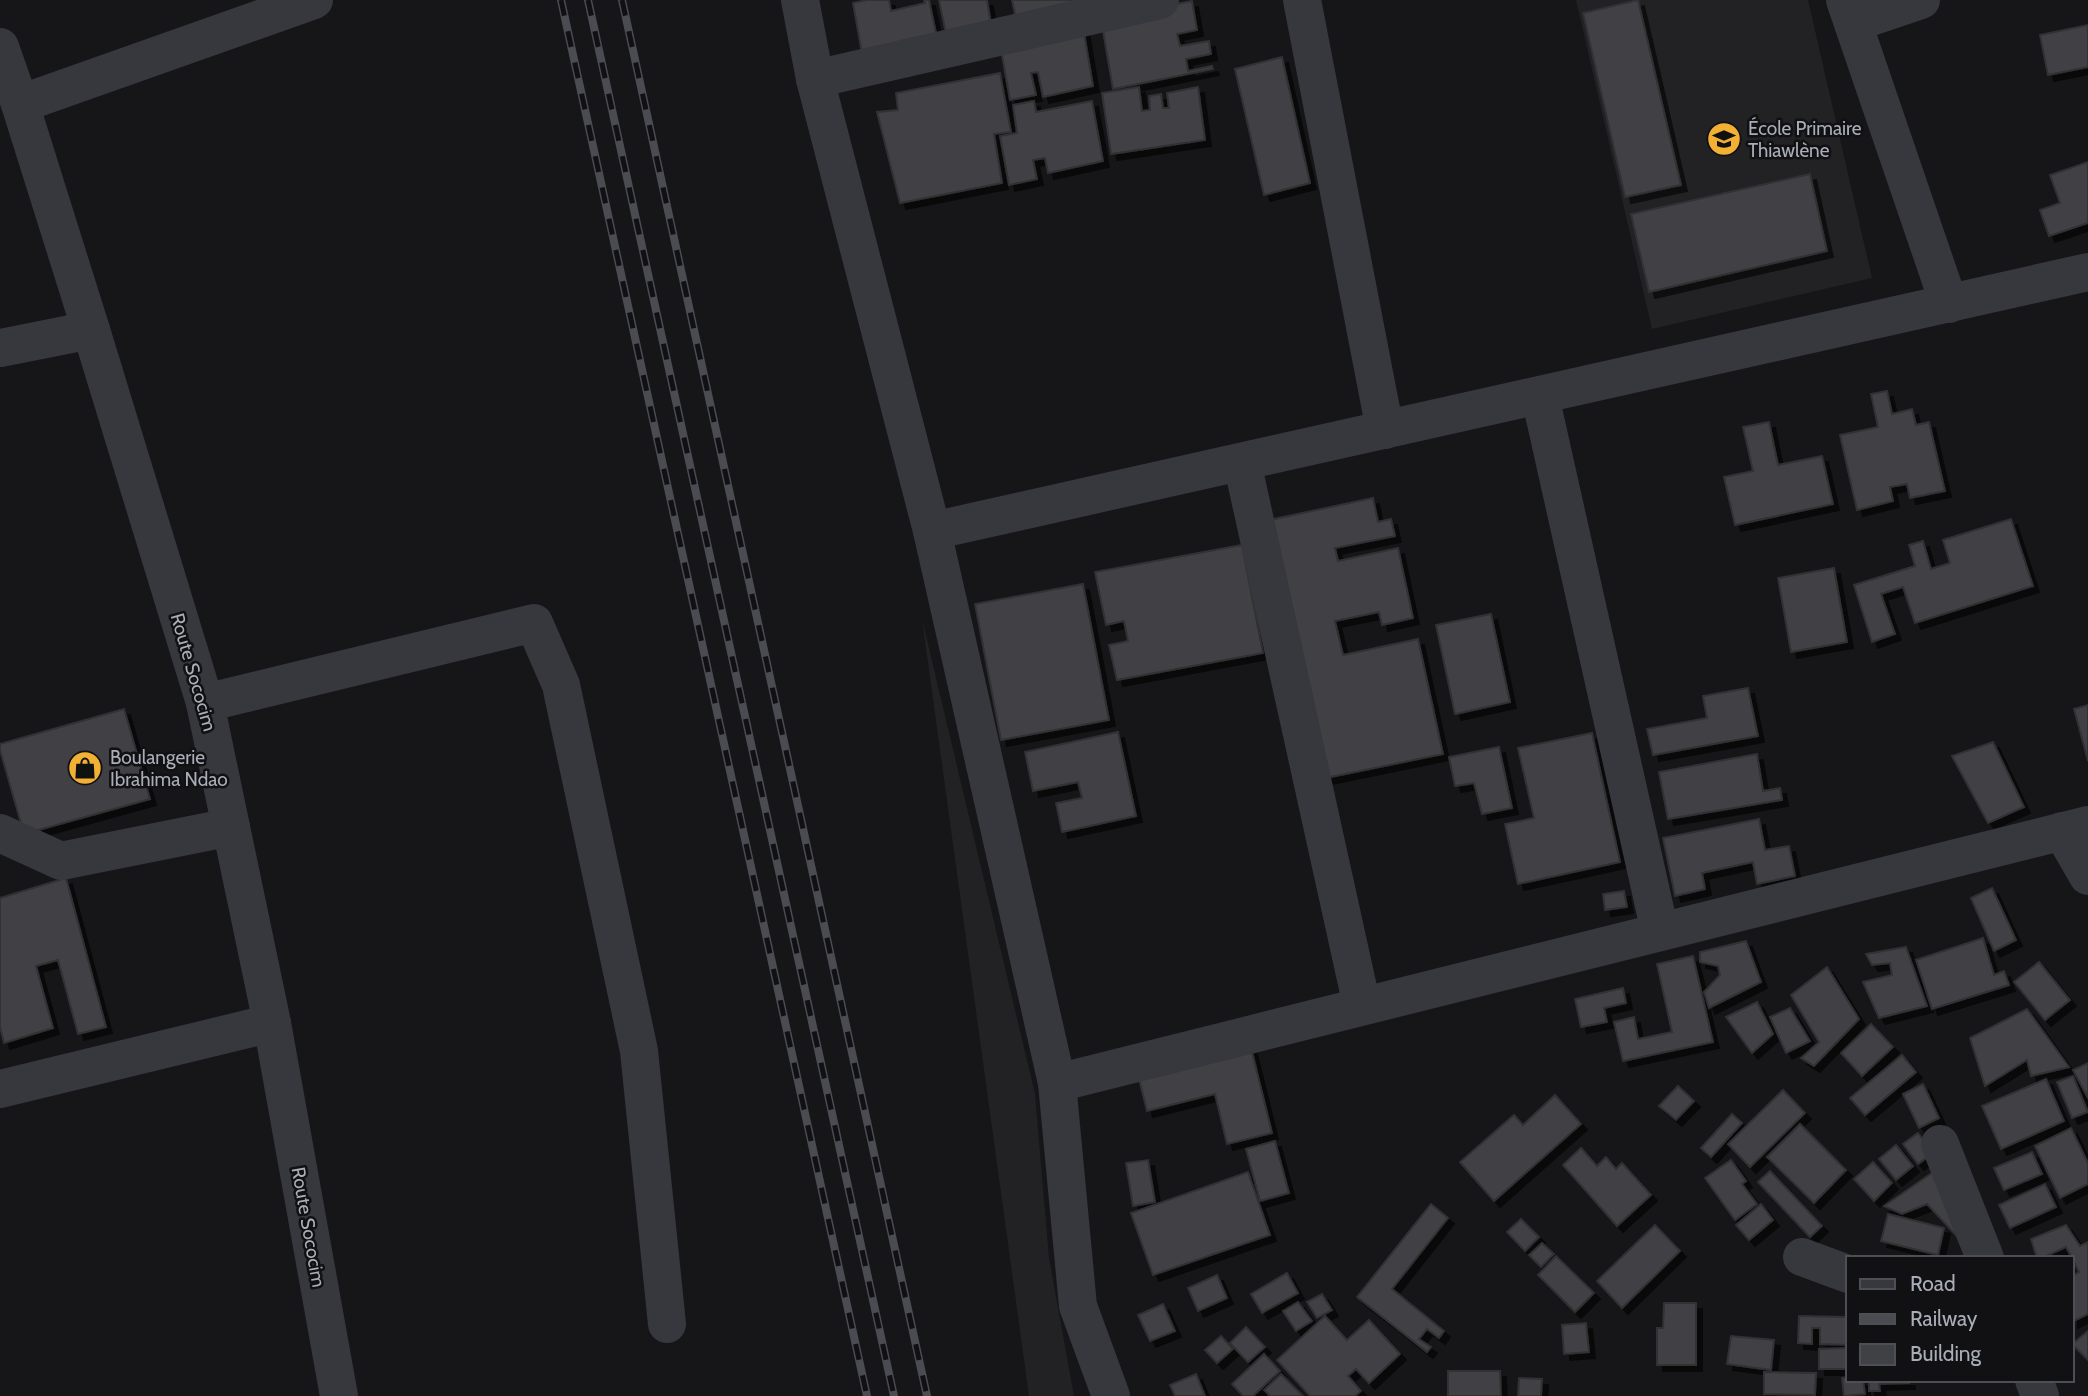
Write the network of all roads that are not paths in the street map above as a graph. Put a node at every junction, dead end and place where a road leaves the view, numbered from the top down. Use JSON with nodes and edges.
{"nodes":[{"id":1,"x":314,"y":0,"type":"edge"},
{"id":2,"x":800,"y":0,"type":"edge"},
{"id":3,"x":1160,"y":0,"type":"edge"},
{"id":4,"x":1302,"y":0,"type":"edge"},
{"id":5,"x":1922,"y":0,"type":"edge"},
{"id":6,"x":1849,"y":11,"type":"edge"},
{"id":7,"x":0,"y":47,"type":"edge"},
{"id":8,"x":815,"y":79,"type":"junction"},
{"id":9,"x":20,"y":104,"type":"junction"},
{"id":10,"x":2088,"y":272,"type":"edge"},
{"id":11,"x":1950,"y":304,"type":"junction"},
{"id":12,"x":91,"y":330,"type":"junction"},
{"id":13,"x":0,"y":348,"type":"edge"},
{"id":14,"x":1541,"y":396,"type":"junction"},
{"id":15,"x":1385,"y":430,"type":"junction"},
{"id":16,"x":1242,"y":462,"type":"junction"},
{"id":17,"x":932,"y":531,"type":"junction"},
{"id":18,"x":205,"y":704,"type":"junction"},
{"id":19,"x":231,"y":827,"type":"junction"},
{"id":20,"x":2075,"y":828,"type":"edge"},
{"id":21,"x":0,"y":832,"type":"edge"},
{"id":22,"x":2088,"y":876,"type":"edge"},
{"id":23,"x":1660,"y":932,"type":"junction"},
{"id":24,"x":1362,"y":1006,"type":"junction"},
{"id":25,"x":272,"y":1023,"type":"junction"},
{"id":26,"x":1057,"y":1083,"type":"junction"},
{"id":27,"x":0,"y":1089,"type":"edge"},
{"id":28,"x":1940,"y":1144,"type":"dead end"},
{"id":29,"x":1984,"y":1256,"type":"edge"},
{"id":30,"x":1802,"y":1257,"type":"dead end"},
{"id":31,"x":1846,"y":1273,"type":"edge"},
{"id":32,"x":667,"y":1324,"type":"dead end"},
{"id":33,"x":339,"y":1396,"type":"edge"},
{"id":34,"x":1111,"y":1396,"type":"edge"}],
"edges":[{"from":1,"to":9,"type":"street"},
{"from":2,"to":8,"type":"street"},
{"from":3,"to":8,"type":"street"},
{"from":4,"to":15,"type":"street"},
{"from":5,"to":6,"type":"street"},
{"from":6,"to":11,"type":"street"},
{"from":7,"to":9,"type":"street","name":"Route Sococim"},
{"from":8,"to":17,"type":"street"},
{"from":9,"to":12,"type":"street","name":"Route Sococim"},
{"from":10,"to":11,"type":"street"},
{"from":11,"to":14,"type":"street"},
{"from":12,"to":13,"type":"street"},
{"from":12,"to":18,"type":"street","name":"Route Sococim"},
{"from":14,"to":15,"type":"street"},
{"from":14,"to":23,"type":"street"},
{"from":15,"to":16,"type":"street"},
{"from":16,"to":17,"type":"street"},
{"from":16,"to":24,"type":"street"},
{"from":17,"to":26,"type":"street"},
{"from":18,"to":19,"type":"street","name":"Route Sococim"},
{"from":18,"to":32,"type":"street"},
{"from":19,"to":21,"type":"street"},
{"from":19,"to":25,"type":"street","name":"Route Sococim"},
{"from":20,"to":22,"type":"street"},
{"from":20,"to":23,"type":"street"},
{"from":23,"to":24,"type":"street"},
{"from":24,"to":26,"type":"street"},
{"from":25,"to":27,"type":"street"},
{"from":25,"to":33,"type":"street","name":"Route Sococim"},
{"from":26,"to":34,"type":"street"},
{"from":28,"to":29,"type":"street"},
{"from":30,"to":31,"type":"street"}]}
